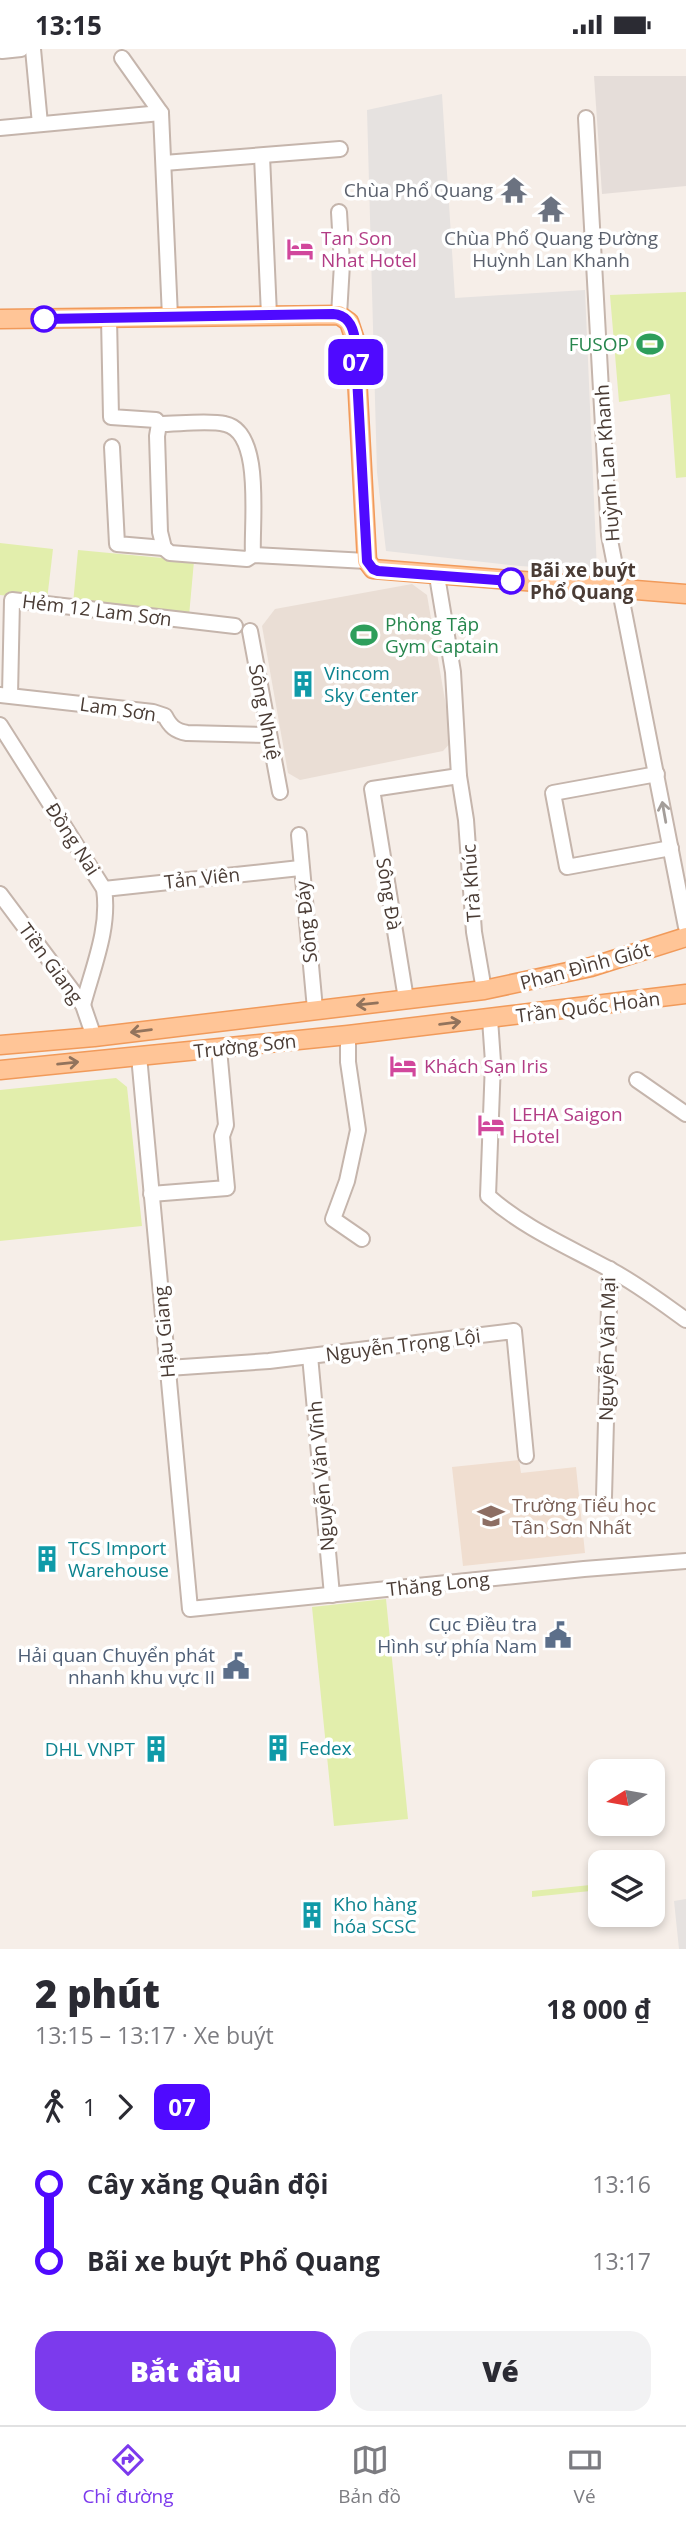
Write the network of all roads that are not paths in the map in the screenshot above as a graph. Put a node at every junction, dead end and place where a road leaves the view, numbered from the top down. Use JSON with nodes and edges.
{"nodes":[{"id":1,"x":21,"y":49,"type":"edge"},
{"id":2,"x":33,"y":49,"type":"edge"},
{"id":3,"x":2,"y":51,"type":"dead end"},
{"id":4,"x":122,"y":58,"type":"dead end"},
{"id":5,"x":162,"y":113,"type":"junction"},
{"id":6,"x":586,"y":118,"type":"dead end"},
{"id":7,"x":40,"y":124,"type":"junction"},
{"id":8,"x":0,"y":128,"type":"edge"},
{"id":9,"x":340,"y":149,"type":"dead end"},
{"id":10,"x":262,"y":156,"type":"junction"},
{"id":11,"x":164,"y":163,"type":"junction"},
{"id":12,"x":339,"y":212,"type":"dead end"},
{"id":13,"x":269,"y":315,"type":"junction"},
{"id":14,"x":339,"y":315,"type":"junction"},
{"id":15,"x":170,"y":317,"type":"junction"},
{"id":16,"x":109,"y":318,"type":"junction"},
{"id":17,"x":0,"y":319,"type":"edge"},
{"id":18,"x":159,"y":424,"type":"junction"},
{"id":19,"x":112,"y":446,"type":"dead end"},
{"id":20,"x":164,"y":548,"type":"junction"},
{"id":21,"x":253,"y":555,"type":"junction"},
{"id":22,"x":367,"y":561,"type":"junction"},
{"id":23,"x":437,"y":576,"type":"junction"},
{"id":24,"x":621,"y":589,"type":"junction"},
{"id":25,"x":686,"y":594,"type":"edge"},
{"id":26,"x":235,"y":626,"type":"dead end"},
{"id":27,"x":250,"y":631,"type":"dead end"},
{"id":28,"x":5,"y":695,"type":"edge"},
{"id":29,"x":0,"y":725,"type":"edge"},
{"id":30,"x":270,"y":735,"type":"junction"},
{"id":31,"x":657,"y":774,"type":"junction"},
{"id":32,"x":459,"y":776,"type":"junction"},
{"id":33,"x":280,"y":792,"type":"dead end"},
{"id":34,"x":299,"y":835,"type":"dead end"},
{"id":35,"x":671,"y":848,"type":"junction"},
{"id":36,"x":300,"y":868,"type":"junction"},
{"id":37,"x":104,"y":889,"type":"junction"},
{"id":38,"x":1,"y":897,"type":"edge"},
{"id":39,"x":686,"y":927,"type":"edge"},
{"id":40,"x":686,"y":937,"type":"edge"},
{"id":41,"x":484,"y":990,"type":"junction"},
{"id":42,"x":686,"y":994,"type":"edge"},
{"id":43,"x":406,"y":999,"type":"junction"},
{"id":44,"x":83,"y":1005,"type":"junction"},
{"id":45,"x":315,"y":1009,"type":"junction"},
{"id":46,"x":489,"y":1019,"type":"junction"},
{"id":47,"x":348,"y":1035,"type":"junction"},
{"id":48,"x":94,"y":1037,"type":"junction"},
{"id":49,"x":0,"y":1045,"type":"edge"},
{"id":50,"x":219,"y":1049,"type":"junction"},
{"id":51,"x":139,"y":1056,"type":"junction"},
{"id":52,"x":0,"y":1070,"type":"edge"},
{"id":53,"x":637,"y":1080,"type":"dead end"},
{"id":54,"x":686,"y":1114,"type":"edge"},
{"id":55,"x":151,"y":1194,"type":"junction"},
{"id":56,"x":362,"y":1239,"type":"dead end"},
{"id":57,"x":610,"y":1269,"type":"junction"},
{"id":58,"x":686,"y":1320,"type":"edge"},
{"id":59,"x":310,"y":1356,"type":"junction"},
{"id":60,"x":168,"y":1368,"type":"junction"},
{"id":61,"x":526,"y":1455,"type":"dead end"},
{"id":62,"x":604,"y":1497,"type":"dead end"},
{"id":63,"x":686,"y":1561,"type":"edge"},
{"id":64,"x":332,"y":1595,"type":"junction"},
{"id":65,"x":190,"y":1609,"type":"joint"}],
"edges":[{"from":1,"to":3,"type":"street"},
{"from":2,"to":7,"type":"street"},
{"from":4,"to":5,"type":"street"},
{"from":5,"to":7,"type":"street"},
{"from":5,"to":11,"type":"street"},
{"from":6,"to":24,"type":"street","name":"Huỳnh Lan Khanh"},
{"from":7,"to":8,"type":"street"},
{"from":9,"to":10,"type":"street"},
{"from":10,"to":11,"type":"street"},
{"from":10,"to":13,"type":"street"},
{"from":11,"to":15,"type":"street"},
{"from":12,"to":14,"type":"street"},
{"from":13,"to":14,"type":"main road"},
{"from":13,"to":15,"type":"main road"},
{"from":14,"to":22,"type":"main road"},
{"from":15,"to":16,"type":"main road"},
{"from":16,"to":17,"type":"main road"},
{"from":16,"to":18,"type":"street"},
{"from":18,"to":20,"type":"street"},
{"from":18,"to":21,"type":"street"},
{"from":19,"to":20,"type":"street"},
{"from":20,"to":21,"type":"street"},
{"from":21,"to":22,"type":"street"},
{"from":22,"to":23,"type":"main road"},
{"from":23,"to":24,"type":"main road"},
{"from":23,"to":32,"type":"street","name":"Trà Khúc"},
{"from":24,"to":25,"type":"main road"},
{"from":24,"to":31,"type":"street","name":"Huỳnh Lan Khanh"},
{"from":26,"to":28,"type":"street","name":"Hẻm 12 Lam Sơn"},
{"from":27,"to":30,"type":"street","name":"Sông Nhuệ"},
{"from":28,"to":30,"type":"street","name":"Lam Sơn"},
{"from":29,"to":37,"type":"street","name":"Đồng Nai"},
{"from":30,"to":33,"type":"street","name":"Sông Nhuệ"},
{"from":35,"to":31,"type":"street","name":"Huỳnh Lan Khanh","one_way":true},
{"from":31,"to":35,"type":"street"},
{"from":32,"to":41,"type":"street","name":"Trà Khúc"},
{"from":32,"to":43,"type":"street","name":"Sông Đà"},
{"from":34,"to":36,"type":"street","name":"Sông Đáy"},
{"from":35,"to":39,"type":"street","name":"Huỳnh Lan Khanh"},
{"from":36,"to":37,"type":"street","name":"Tản Viên"},
{"from":36,"to":45,"type":"street","name":"Sông Đáy"},
{"from":37,"to":44,"type":"street","name":"Đồng Nai"},
{"from":38,"to":44,"type":"street","name":"Tiền Giang"},
{"from":40,"to":41,"type":"main road","name":"Phan Đình Giót"},
{"from":41,"to":43,"type":"main road","name":"Trường Sơn"},
{"from":42,"to":46,"type":"main road","name":"Trần Quốc Hoàn"},
{"from":43,"to":45,"type":"main road","name":"Trường Sơn","one_way":true},
{"from":44,"to":48,"type":"street","name":"Tiền Giang"},
{"from":45,"to":48,"type":"main road","name":"Trường Sơn","one_way":true},
{"from":47,"to":46,"type":"main road","name":"Trường Sơn","one_way":true},
{"from":46,"to":57,"type":"street","name":"Nguyễn Văn Mại"},
{"from":47,"to":50,"type":"main road","name":"Trường Sơn"},
{"from":47,"to":56,"type":"street"},
{"from":48,"to":49,"type":"main road","name":"Trường Sơn"},
{"from":50,"to":51,"type":"main road","name":"Trường Sơn"},
{"from":50,"to":55,"type":"street"},
{"from":52,"to":51,"type":"main road","name":"Trường Sơn","one_way":true},
{"from":51,"to":55,"type":"street","name":"Hậu Giang"},
{"from":53,"to":54,"type":"street"},
{"from":55,"to":60,"type":"street","name":"Hậu Giang"},
{"from":57,"to":58,"type":"street"},
{"from":57,"to":62,"type":"street","name":"Nguyễn Văn Mại"},
{"from":59,"to":60,"type":"street","name":"Nguyễn Trọng Lội"},
{"from":59,"to":61,"type":"street","name":"Nguyễn Trọng Lội"},
{"from":59,"to":64,"type":"street","name":"Nguyễn Văn Vĩnh"},
{"from":60,"to":65,"type":"street","name":"Hậu Giang"},
{"from":63,"to":64,"type":"street","name":"Thăng Long"},
{"from":64,"to":65,"type":"street","name":"Thăng Long"}]}
